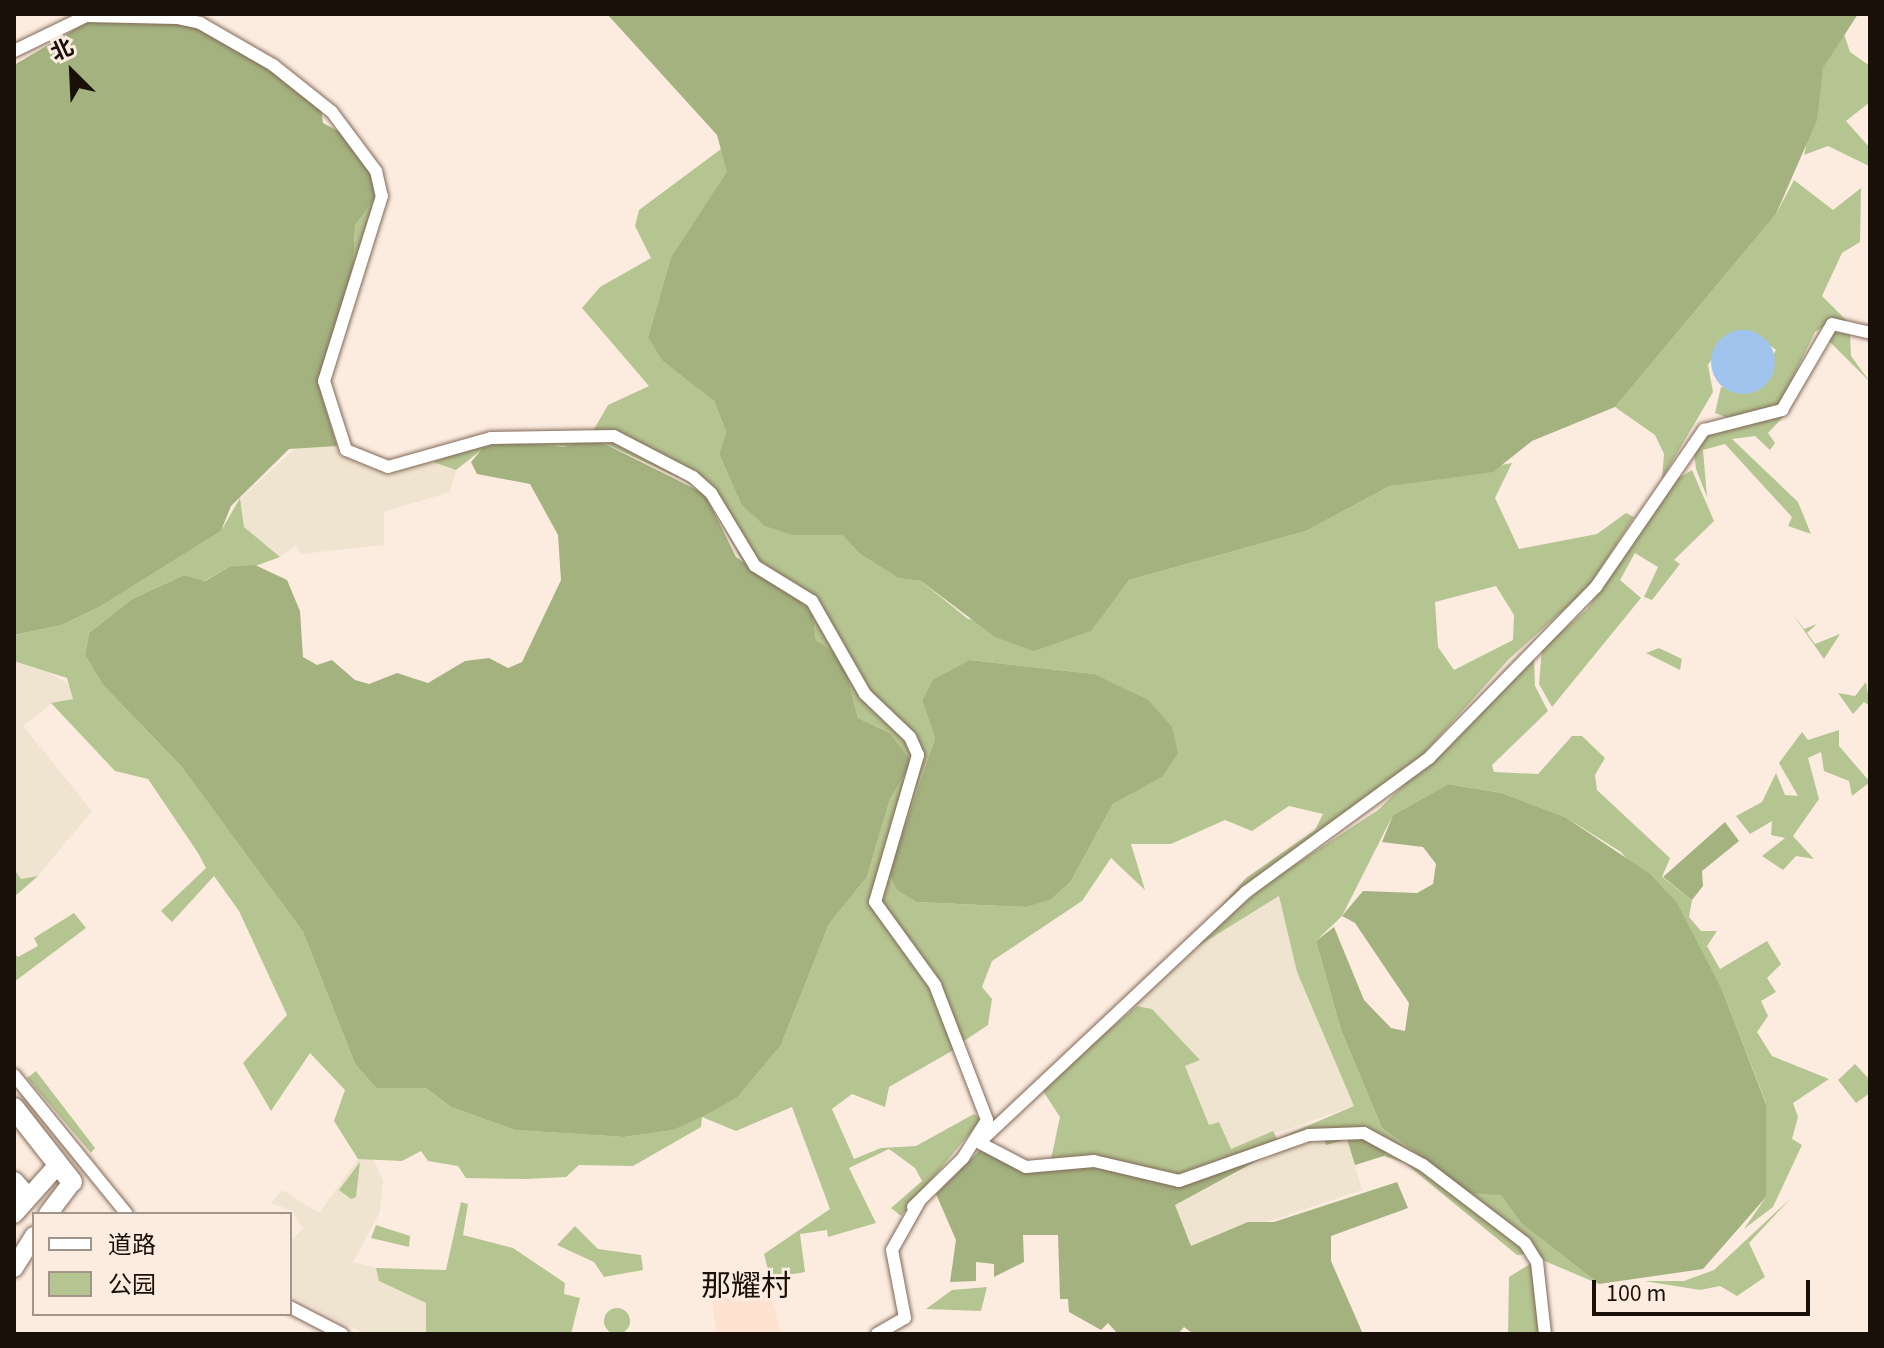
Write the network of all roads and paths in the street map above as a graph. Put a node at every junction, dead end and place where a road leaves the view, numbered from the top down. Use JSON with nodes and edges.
{"nodes":[{"id":1,"x":14,"y":51,"type":"edge"},
{"id":2,"x":1870,"y":333,"type":"edge"},
{"id":3,"x":14,"y":1075,"type":"edge"},
{"id":4,"x":14,"y":1108,"type":"edge"},
{"id":5,"x":980,"y":1143,"type":"junction"},
{"id":6,"x":56,"y":1167,"type":"junction"},
{"id":7,"x":72,"y":1182,"type":"joint"},
{"id":8,"x":21,"y":1190,"type":"edge"},
{"id":9,"x":913,"y":1207,"type":"junction"},
{"id":10,"x":50,"y":1212,"type":"edge"},
{"id":11,"x":125,"y":1212,"type":"edge"},
{"id":12,"x":14,"y":1214,"type":"edge"},
{"id":13,"x":32,"y":1239,"type":"edge"},
{"id":14,"x":14,"y":1268,"type":"edge"},
{"id":15,"x":292,"y":1308,"type":"edge"},
{"id":16,"x":342,"y":1334,"type":"edge"},
{"id":17,"x":881,"y":1334,"type":"edge"},
{"id":18,"x":1545,"y":1334,"type":"edge"}],
"edges":[{"from":1,"to":9,"type":"street"},
{"from":2,"to":5,"type":"street"},
{"from":3,"to":11,"type":"street"},
{"from":4,"to":6,"type":"main road"},
{"from":5,"to":9,"type":"street"},
{"from":5,"to":18,"type":"street"},
{"from":6,"to":7,"type":"main road"},
{"from":6,"to":8,"type":"main road"},
{"from":7,"to":10,"type":"main road"},
{"from":8,"to":12,"type":"main road"},
{"from":9,"to":17,"type":"street"},
{"from":13,"to":14,"type":"main road"},
{"from":15,"to":16,"type":"street"}]}
